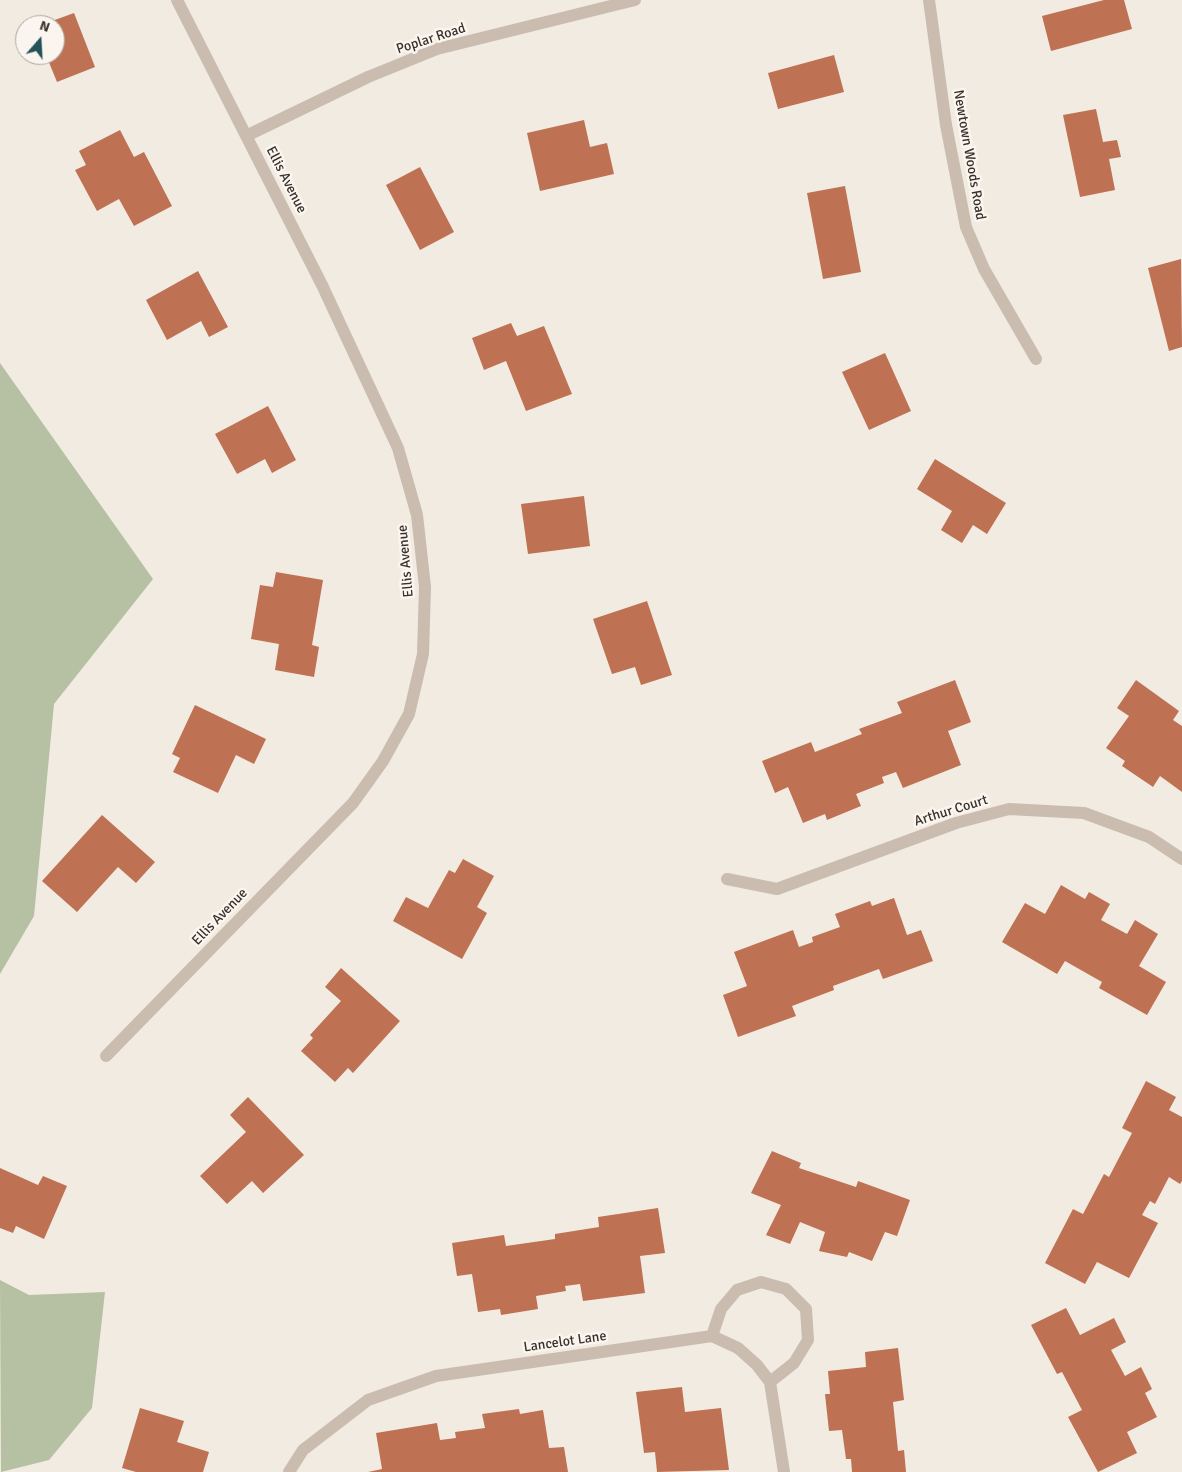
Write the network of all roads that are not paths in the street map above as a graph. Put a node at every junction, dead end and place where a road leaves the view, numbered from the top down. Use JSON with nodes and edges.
{"nodes":[{"id":1,"x":177,"y":0,"type":"edge"},
{"id":2,"x":635,"y":0,"type":"edge"},
{"id":3,"x":929,"y":0,"type":"edge"},
{"id":4,"x":246,"y":136,"type":"junction"},
{"id":5,"x":1036,"y":359,"type":"dead end"},
{"id":6,"x":1182,"y":859,"type":"edge"},
{"id":7,"x":727,"y":879,"type":"dead end"},
{"id":8,"x":106,"y":1056,"type":"dead end"},
{"id":9,"x":712,"y":1336,"type":"junction"},
{"id":10,"x":770,"y":1382,"type":"junction"},
{"id":11,"x":289,"y":1472,"type":"edge"},
{"id":12,"x":784,"y":1472,"type":"edge"}],
"edges":[{"from":1,"to":4,"type":"street","name":"Ellis Avenue"},
{"from":2,"to":4,"type":"street","name":"Poplar Road"},
{"from":3,"to":5,"type":"street","name":"Newtown Woods Road"},
{"from":4,"to":8,"type":"street","name":"Ellis Avenue"},
{"from":6,"to":7,"type":"street","name":"Arthur Court"},
{"from":9,"to":10,"type":"street"},
{"from":9,"to":10,"type":"street"},
{"from":9,"to":11,"type":"street","name":"Lancelot Lane"},
{"from":10,"to":12,"type":"street"}]}
